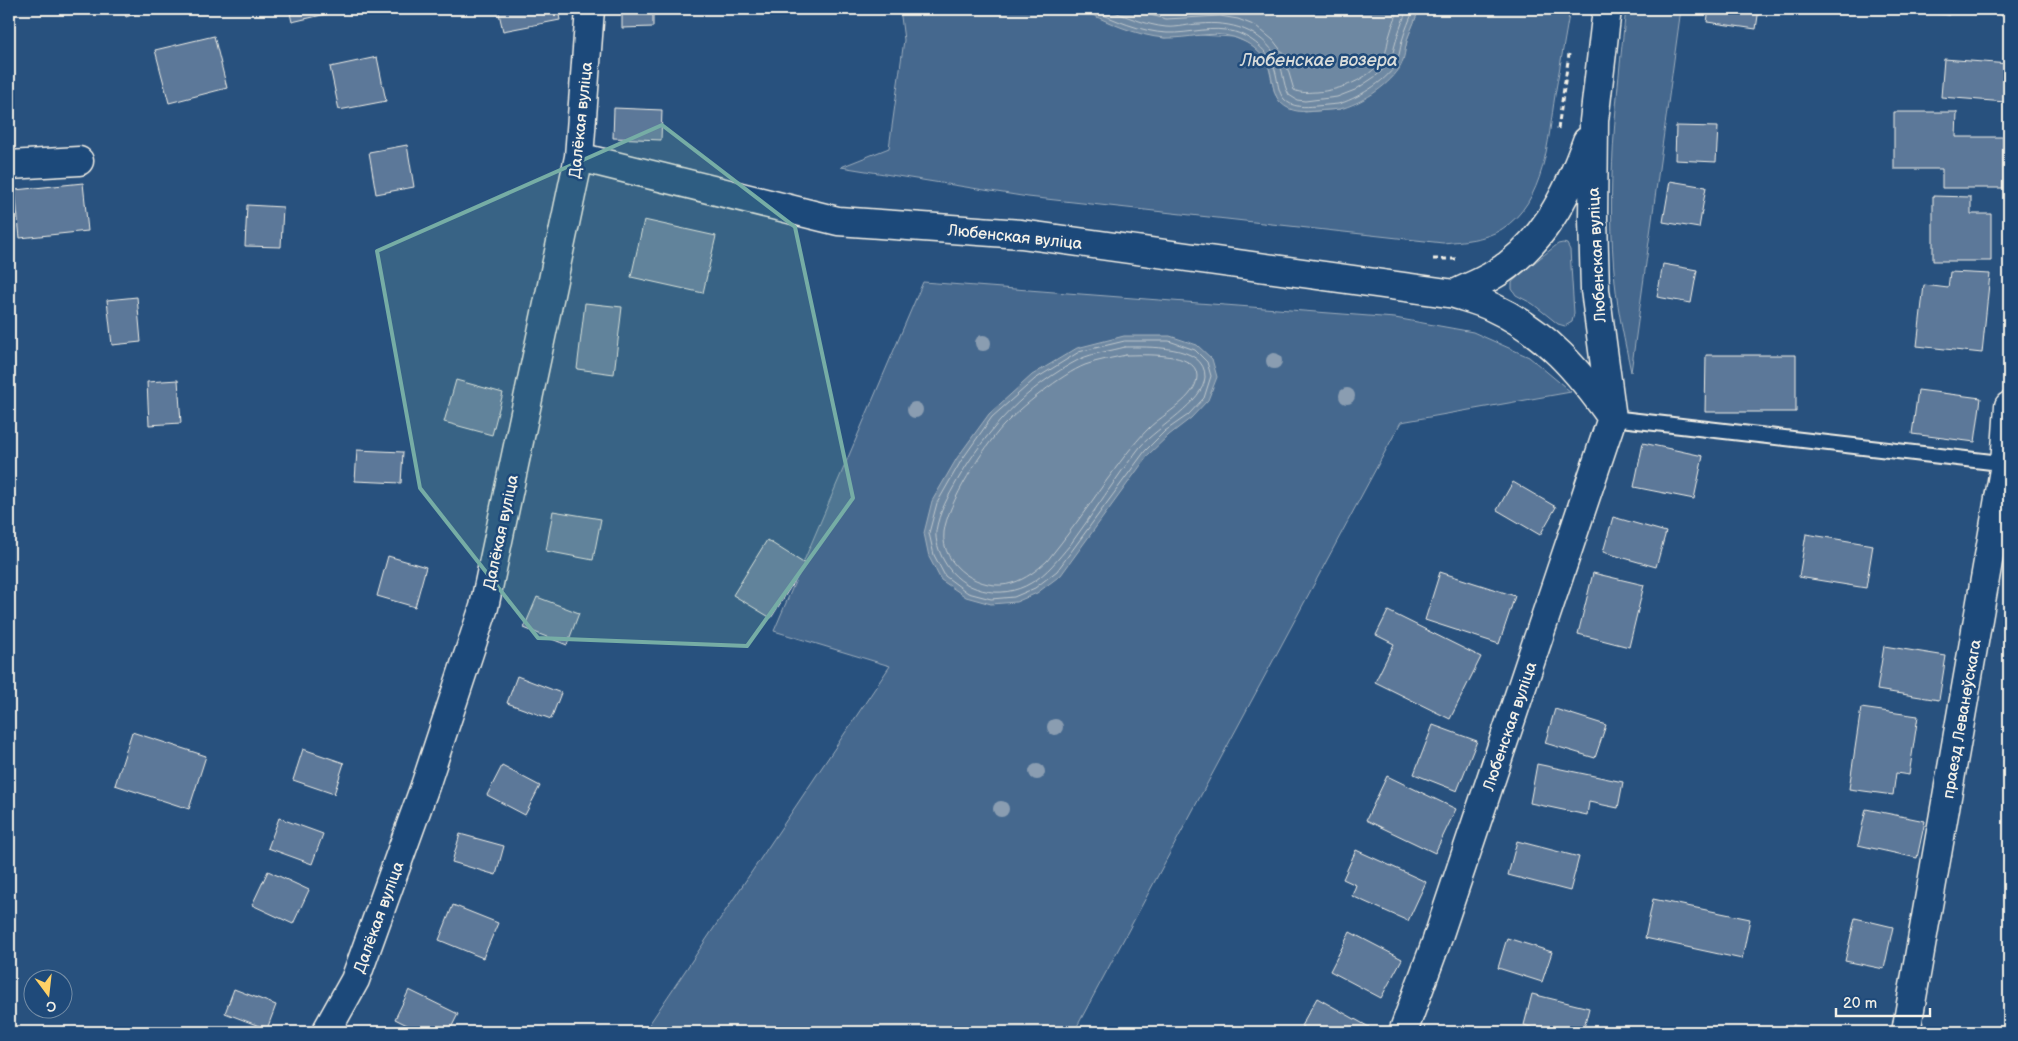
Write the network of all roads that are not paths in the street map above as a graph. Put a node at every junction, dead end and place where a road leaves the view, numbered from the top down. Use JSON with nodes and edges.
{"nodes":[{"id":1,"x":590,"y":9,"type":"edge"},
{"id":2,"x":1607,"y":9,"type":"edge"},
{"id":3,"x":1594,"y":121,"type":"junction"},
{"id":4,"x":578,"y":157,"type":"junction"},
{"id":5,"x":79,"y":161,"type":"dead end"},
{"id":6,"x":9,"y":165,"type":"edge"},
{"id":7,"x":1455,"y":294,"type":"junction"},
{"id":8,"x":2009,"y":406,"type":"edge"},
{"id":9,"x":1612,"y":418,"type":"junction"},
{"id":10,"x":2007,"y":464,"type":"edge"},
{"id":11,"x":326,"y":1032,"type":"edge"},
{"id":12,"x":1403,"y":1032,"type":"edge"},
{"id":13,"x":1906,"y":1032,"type":"edge"}],
"edges":[{"from":1,"to":4,"type":"street","name":"Далёкая вуліца"},
{"from":2,"to":3,"type":"street","name":"Любенская вуліца"},
{"from":3,"to":7,"type":"street","name":"Любенская вуліца"},
{"from":3,"to":9,"type":"street","name":"Любенская вуліца"},
{"from":4,"to":7,"type":"street","name":"Любенская вуліца"},
{"from":4,"to":11,"type":"street","name":"Далёкая вуліца"},
{"from":5,"to":6,"type":"street"},
{"from":7,"to":9,"type":"street","name":"Любенская вуліца"},
{"from":8,"to":10,"type":"street","name":"праезд Леванеўскага"},
{"from":9,"to":10,"type":"lane"},
{"from":9,"to":12,"type":"street","name":"Любенская вуліца"},
{"from":10,"to":13,"type":"street","name":"праезд Леванеўскага"}]}
